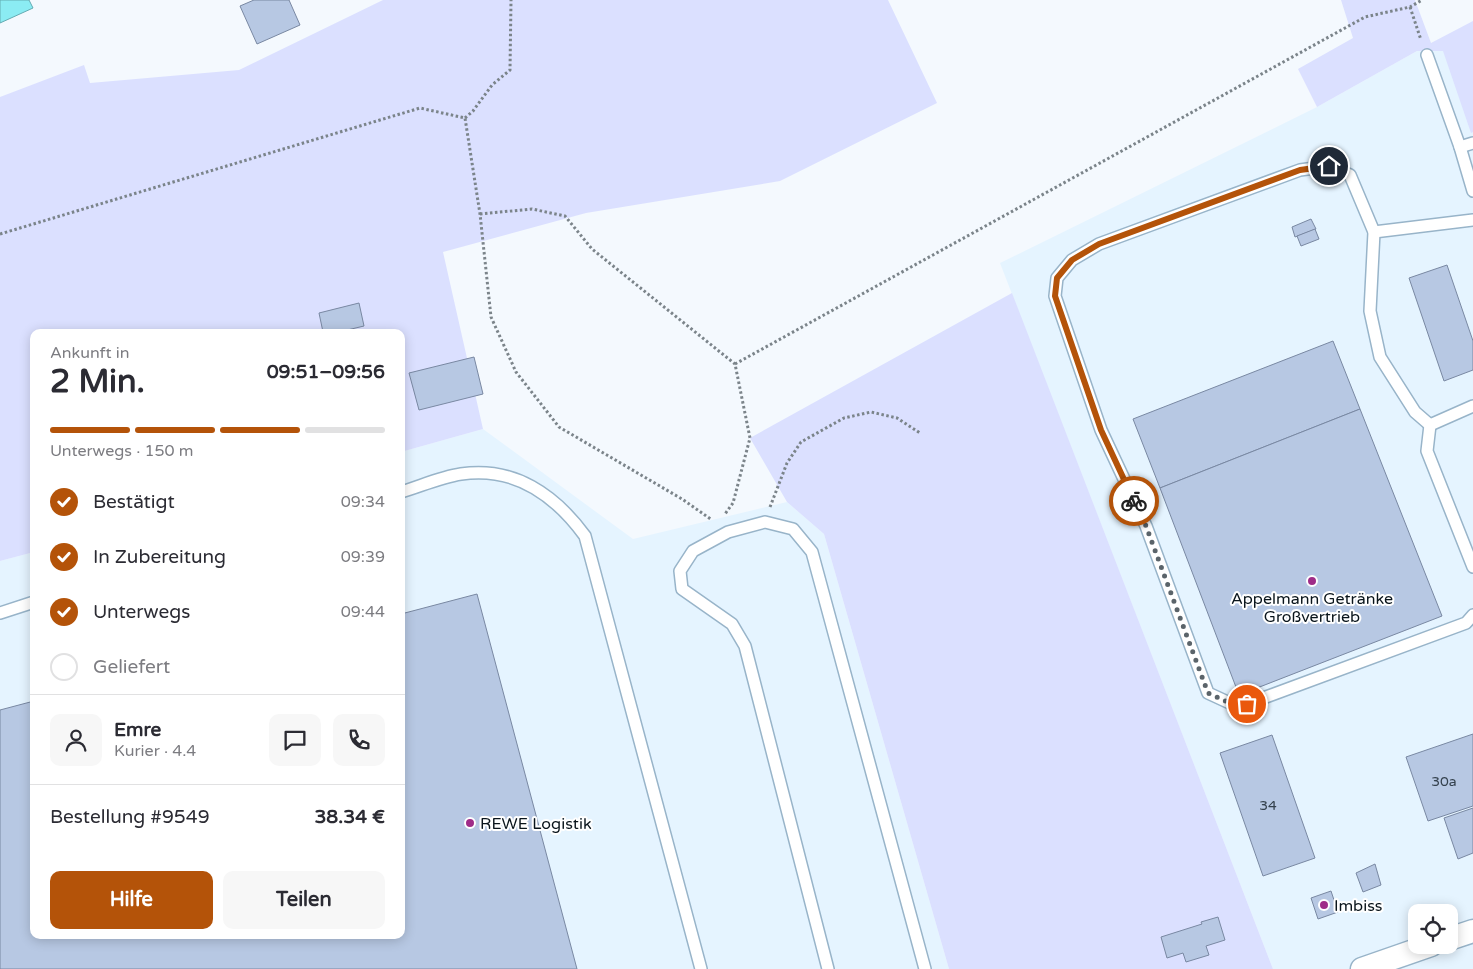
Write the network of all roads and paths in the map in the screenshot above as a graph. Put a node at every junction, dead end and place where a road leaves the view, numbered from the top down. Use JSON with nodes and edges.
{"nodes":[{"id":1,"x":511,"y":0,"type":"edge"},
{"id":2,"x":1422,"y":0,"type":"edge"},
{"id":3,"x":1410,"y":7,"type":"junction"},
{"id":4,"x":1427,"y":56,"type":"joint"},
{"id":5,"x":465,"y":118,"type":"junction"},
{"id":6,"x":1473,"y":143,"type":"edge"},
{"id":7,"x":1460,"y":147,"type":"junction"},
{"id":8,"x":1473,"y":191,"type":"edge"},
{"id":9,"x":480,"y":214,"type":"junction"},
{"id":10,"x":1473,"y":220,"type":"edge"},
{"id":11,"x":1374,"y":232,"type":"junction"},
{"id":12,"x":0,"y":234,"type":"edge"},
{"id":13,"x":735,"y":364,"type":"junction"},
{"id":14,"x":1473,"y":406,"type":"edge"},
{"id":15,"x":1430,"y":425,"type":"junction"},
{"id":16,"x":920,"y":433,"type":"dead end"},
{"id":17,"x":405,"y":491,"type":"edge"},
{"id":18,"x":765,"y":522,"type":"junction"},
{"id":19,"x":718,"y":525,"type":"junction"},
{"id":20,"x":728,"y":532,"type":"junction"},
{"id":21,"x":1473,"y":567,"type":"edge"},
{"id":22,"x":30,"y":603,"type":"edge"},
{"id":23,"x":0,"y":613,"type":"edge"},
{"id":24,"x":1473,"y":615,"type":"edge"},
{"id":25,"x":1473,"y":930,"type":"edge"},
{"id":26,"x":1458,"y":936,"type":"edge"},
{"id":27,"x":1408,"y":953,"type":"edge"},
{"id":28,"x":701,"y":969,"type":"edge"},
{"id":29,"x":828,"y":969,"type":"edge"},
{"id":30,"x":926,"y":969,"type":"edge"},
{"id":31,"x":1362,"y":969,"type":"edge"}],
"edges":[{"from":1,"to":5,"type":"path"},
{"from":2,"to":3,"type":"path"},
{"from":3,"to":4,"type":"path"},
{"from":3,"to":13,"type":"path"},
{"from":4,"to":7,"type":"lane"},
{"from":5,"to":9,"type":"path"},
{"from":5,"to":12,"type":"path"},
{"from":6,"to":7,"type":"lane"},
{"from":7,"to":8,"type":"lane"},
{"from":9,"to":13,"type":"path"},
{"from":9,"to":19,"type":"path"},
{"from":10,"to":11,"type":"lane"},
{"from":11,"to":15,"type":"lane"},
{"from":11,"to":24,"type":"lane"},
{"from":13,"to":19,"type":"path"},
{"from":14,"to":15,"type":"lane"},
{"from":15,"to":21,"type":"lane"},
{"from":16,"to":18,"type":"path"},
{"from":17,"to":28,"type":"lane"},
{"from":18,"to":20,"type":"lane"},
{"from":18,"to":30,"type":"lane"},
{"from":19,"to":20,"type":"path"},
{"from":20,"to":29,"type":"lane"},
{"from":22,"to":23,"type":"lane"},
{"from":25,"to":26,"type":"street"},
{"from":27,"to":31,"type":"street"}]}
